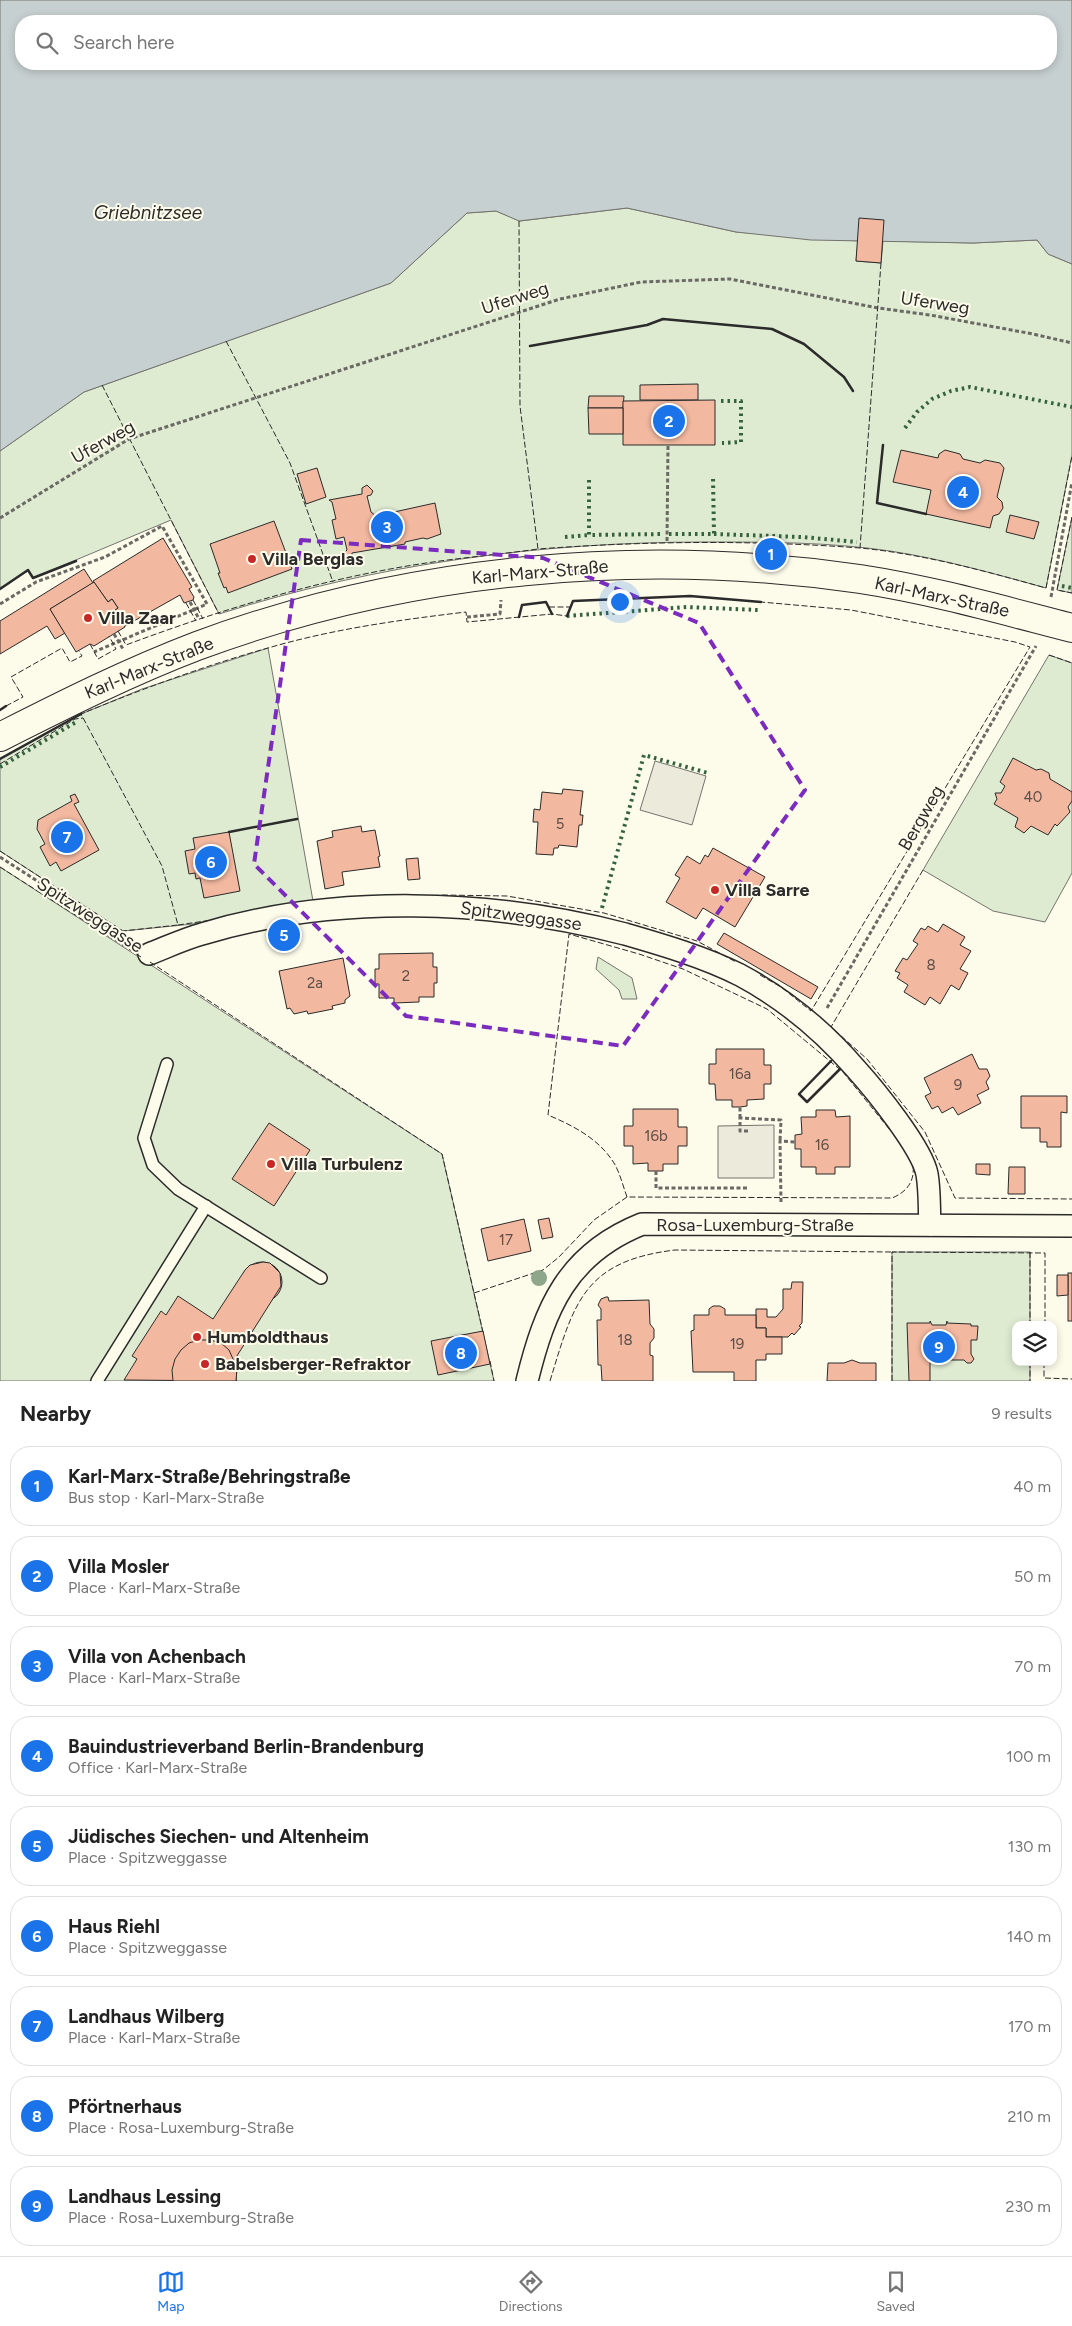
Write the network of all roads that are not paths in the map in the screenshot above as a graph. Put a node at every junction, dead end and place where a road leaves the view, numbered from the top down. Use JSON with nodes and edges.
{"nodes":[{"id":1,"x":1059,"y":624,"type":"edge"},
{"id":2,"x":0,"y":737,"type":"edge"},
{"id":3,"x":149,"y":954,"type":"road end"},
{"id":4,"x":167,"y":1064,"type":"dead end"},
{"id":5,"x":206,"y":1206,"type":"junction"},
{"id":6,"x":930,"y":1226,"type":"junction"},
{"id":7,"x":1072,"y":1226,"type":"edge"},
{"id":8,"x":321,"y":1278,"type":"dead end"},
{"id":9,"x":97,"y":1381,"type":"edge"},
{"id":10,"x":526,"y":1381,"type":"edge"}],
"edges":[{"from":1,"to":2,"type":"street","name":"Karl-Marx-Straße"},
{"from":3,"to":6,"type":"street","name":"Spitzweggasse"},
{"from":4,"to":5,"type":"lane"},
{"from":5,"to":8,"type":"lane"},
{"from":5,"to":9,"type":"lane"},
{"from":6,"to":7,"type":"street","name":"Rosa-Luxemburg-Straße"},
{"from":6,"to":10,"type":"street","name":"Rosa-Luxemburg-Straße"}]}
